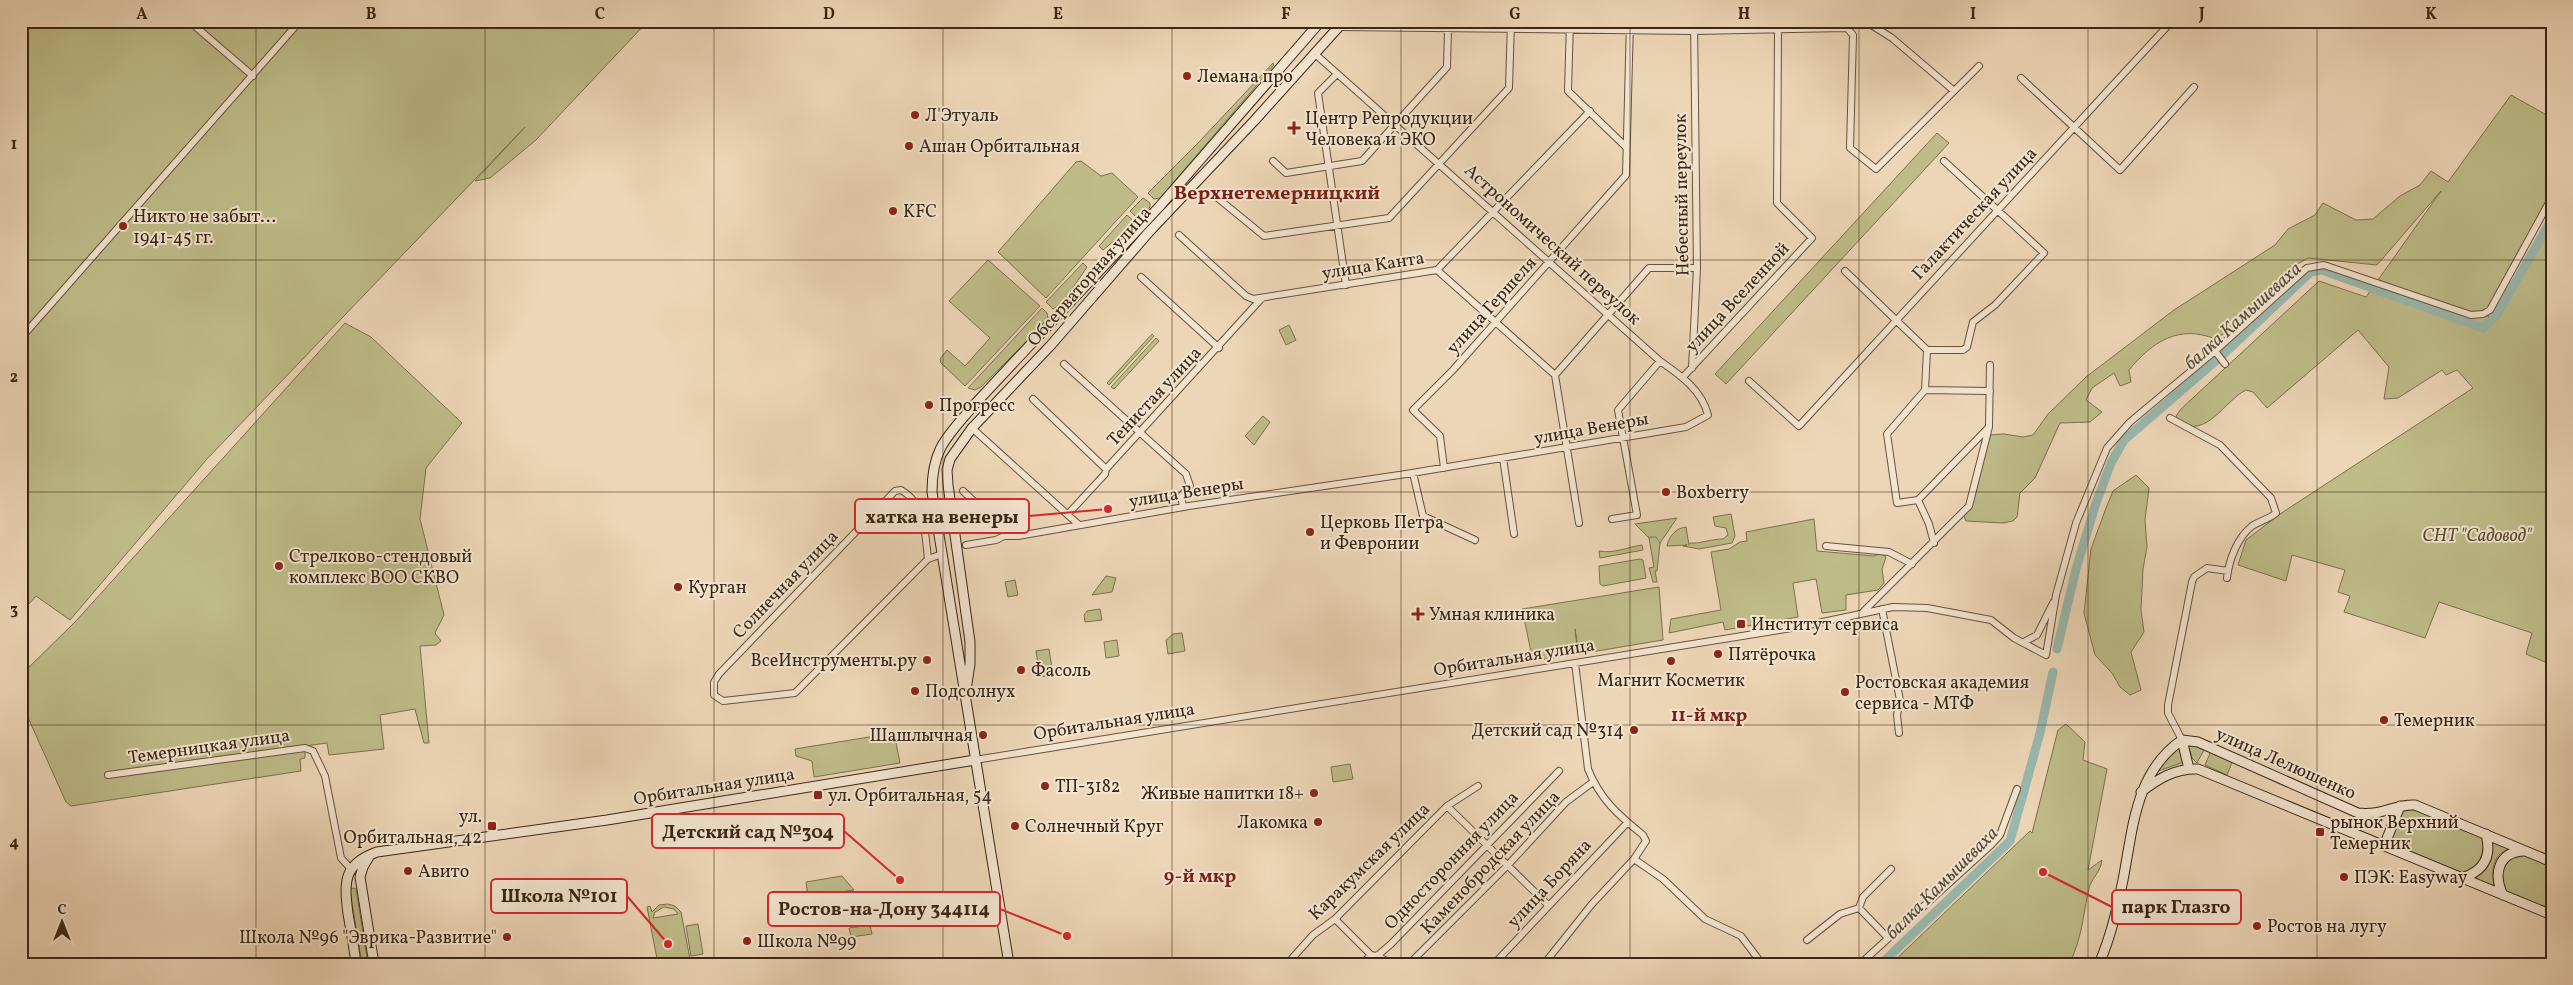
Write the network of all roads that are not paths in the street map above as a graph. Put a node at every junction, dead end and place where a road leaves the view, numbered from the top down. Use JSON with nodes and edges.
{"nodes":[{"id":1,"x":189,"y":21,"type":"edge"},
{"id":2,"x":300,"y":21,"type":"edge"},
{"id":3,"x":1321,"y":21,"type":"edge"},
{"id":4,"x":1511,"y":21,"type":"edge"},
{"id":5,"x":1570,"y":21,"type":"edge"},
{"id":6,"x":1630,"y":21,"type":"edge"},
{"id":7,"x":1694,"y":21,"type":"edge"},
{"id":8,"x":1826,"y":21,"type":"edge"},
{"id":9,"x":1855,"y":21,"type":"edge"},
{"id":10,"x":1865,"y":21,"type":"edge"},
{"id":11,"x":2172,"y":21,"type":"edge"},
{"id":12,"x":1341,"y":24,"type":"edge"},
{"id":13,"x":1448,"y":28,"type":"junction"},
{"id":14,"x":1847,"y":28,"type":"junction"},
{"id":15,"x":1512,"y":29,"type":"junction"},
{"id":16,"x":1778,"y":29,"type":"junction"},
{"id":17,"x":1826,"y":29,"type":"junction"},
{"id":18,"x":1570,"y":30,"type":"junction"},
{"id":19,"x":1630,"y":31,"type":"junction"},
{"id":20,"x":1694,"y":31,"type":"junction"},
{"id":21,"x":1314,"y":53,"type":"junction"},
{"id":22,"x":1979,"y":66,"type":"dead end"},
{"id":23,"x":1337,"y":74,"type":"junction"},
{"id":24,"x":253,"y":76,"type":"junction"},
{"id":25,"x":2021,"y":78,"type":"dead end"},
{"id":26,"x":2194,"y":87,"type":"dead end"},
{"id":27,"x":1953,"y":90,"type":"junction"},
{"id":28,"x":1242,"y":109,"type":"junction"},
{"id":29,"x":1590,"y":111,"type":"junction"},
{"id":30,"x":1255,"y":120,"type":"junction"},
{"id":31,"x":1394,"y":125,"type":"junction"},
{"id":32,"x":2074,"y":127,"type":"junction"},
{"id":33,"x":1626,"y":147,"type":"junction"},
{"id":34,"x":1273,"y":161,"type":"dead end"},
{"id":35,"x":1944,"y":161,"type":"dead end"},
{"id":36,"x":1439,"y":163,"type":"junction"},
{"id":37,"x":1328,"y":166,"type":"junction"},
{"id":38,"x":1214,"y":195,"type":"dead end"},
{"id":39,"x":2552,"y":197,"type":"edge"},
{"id":40,"x":1998,"y":211,"type":"junction"},
{"id":41,"x":1493,"y":212,"type":"junction"},
{"id":42,"x":1337,"y":225,"type":"junction"},
{"id":43,"x":1179,"y":235,"type":"dead end"},
{"id":44,"x":1549,"y":262,"type":"junction"},
{"id":45,"x":1697,"y":268,"type":"junction"},
{"id":46,"x":1437,"y":270,"type":"junction"},
{"id":47,"x":1845,"y":271,"type":"dead end"},
{"id":48,"x":1141,"y":277,"type":"dead end"},
{"id":49,"x":1346,"y":285,"type":"junction"},
{"id":50,"x":1262,"y":298,"type":"junction"},
{"id":51,"x":1610,"y":314,"type":"junction"},
{"id":52,"x":1896,"y":321,"type":"junction"},
{"id":53,"x":1495,"y":322,"type":"junction"},
{"id":54,"x":21,"y":338,"type":"edge"},
{"id":55,"x":1219,"y":348,"type":"junction"},
{"id":56,"x":1026,"y":350,"type":"junction"},
{"id":57,"x":1927,"y":350,"type":"junction"},
{"id":58,"x":2215,"y":351,"type":"junction"},
{"id":59,"x":1660,"y":361,"type":"junction"},
{"id":60,"x":1064,"y":364,"type":"dead end"},
{"id":61,"x":2225,"y":364,"type":"dead end"},
{"id":62,"x":1990,"y":365,"type":"dead end"},
{"id":63,"x":1029,"y":367,"type":"junction"},
{"id":64,"x":1692,"y":368,"type":"junction"},
{"id":65,"x":1555,"y":375,"type":"junction"},
{"id":66,"x":1683,"y":377,"type":"junction"},
{"id":67,"x":1749,"y":381,"type":"dead end"},
{"id":68,"x":1925,"y":390,"type":"junction"},
{"id":69,"x":1990,"y":391,"type":"junction"},
{"id":70,"x":1033,"y":399,"type":"dead end"},
{"id":71,"x":2170,"y":418,"type":"dead end"},
{"id":72,"x":1989,"y":427,"type":"junction"},
{"id":73,"x":972,"y":428,"type":"junction"},
{"id":74,"x":1141,"y":434,"type":"junction"},
{"id":75,"x":1622,"y":437,"type":"junction"},
{"id":76,"x":1566,"y":447,"type":"junction"},
{"id":77,"x":1503,"y":458,"type":"junction"},
{"id":78,"x":1444,"y":468,"type":"junction"},
{"id":79,"x":1106,"y":469,"type":"junction"},
{"id":80,"x":1413,"y":473,"type":"junction"},
{"id":81,"x":963,"y":491,"type":"dead end"},
{"id":82,"x":1918,"y":500,"type":"junction"},
{"id":83,"x":1182,"y":507,"type":"junction"},
{"id":84,"x":1068,"y":514,"type":"junction"},
{"id":85,"x":1612,"y":519,"type":"dead end"},
{"id":86,"x":1579,"y":523,"type":"dead end"},
{"id":87,"x":1079,"y":524,"type":"junction"},
{"id":88,"x":1514,"y":534,"type":"dead end"},
{"id":89,"x":1010,"y":535,"type":"junction"},
{"id":90,"x":1476,"y":540,"type":"dead end"},
{"id":91,"x":1934,"y":543,"type":"junction"},
{"id":92,"x":966,"y":545,"type":"dead end"},
{"id":93,"x":1826,"y":546,"type":"dead end"},
{"id":94,"x":942,"y":554,"type":"junction"},
{"id":95,"x":928,"y":559,"type":"junction"},
{"id":96,"x":1912,"y":564,"type":"junction"},
{"id":97,"x":2228,"y":571,"type":"junction"},
{"id":98,"x":2227,"y":578,"type":"dead end"},
{"id":99,"x":947,"y":583,"type":"junction"},
{"id":100,"x":963,"y":590,"type":"junction"},
{"id":101,"x":2056,"y":595,"type":"junction"},
{"id":102,"x":1882,"y":609,"type":"junction"},
{"id":103,"x":1862,"y":612,"type":"junction"},
{"id":104,"x":2024,"y":642,"type":"junction"},
{"id":105,"x":1575,"y":664,"type":"junction"},
{"id":106,"x":965,"y":698,"type":"junction"},
{"id":107,"x":1900,"y":733,"type":"dead end"},
{"id":108,"x":2182,"y":740,"type":"junction"},
{"id":109,"x":975,"y":760,"type":"junction"},
{"id":110,"x":2189,"y":769,"type":"junction"},
{"id":111,"x":1559,"y":771,"type":"dead end"},
{"id":112,"x":108,"y":774,"type":"dead end"},
{"id":113,"x":1593,"y":782,"type":"junction"},
{"id":114,"x":1478,"y":786,"type":"dead end"},
{"id":115,"x":2017,"y":789,"type":"dead end"},
{"id":116,"x":2141,"y":792,"type":"junction"},
{"id":117,"x":1447,"y":806,"type":"junction"},
{"id":118,"x":2400,"y":806,"type":"junction"},
{"id":119,"x":1627,"y":822,"type":"junction"},
{"id":120,"x":2486,"y":834,"type":"junction"},
{"id":121,"x":1488,"y":844,"type":"junction"},
{"id":122,"x":2384,"y":846,"type":"junction"},
{"id":123,"x":2525,"y":851,"type":"junction"},
{"id":124,"x":370,"y":855,"type":"junction"},
{"id":125,"x":1634,"y":859,"type":"junction"},
{"id":126,"x":2552,"y":862,"type":"edge"},
{"id":127,"x":1508,"y":865,"type":"junction"},
{"id":128,"x":351,"y":869,"type":"junction"},
{"id":129,"x":1891,"y":869,"type":"dead end"},
{"id":130,"x":2462,"y":878,"type":"junction"},
{"id":131,"x":362,"y":887,"type":"junction"},
{"id":132,"x":345,"y":890,"type":"junction"},
{"id":133,"x":2503,"y":895,"type":"junction"},
{"id":134,"x":1548,"y":905,"type":"junction"},
{"id":135,"x":1859,"y":908,"type":"junction"},
{"id":136,"x":2552,"y":915,"type":"edge"},
{"id":137,"x":1334,"y":919,"type":"junction"},
{"id":138,"x":1888,"y":938,"type":"junction"},
{"id":139,"x":1807,"y":940,"type":"dead end"},
{"id":140,"x":1374,"y":956,"type":"junction"},
{"id":141,"x":356,"y":964,"type":"edge"},
{"id":142,"x":374,"y":964,"type":"edge"},
{"id":143,"x":1009,"y":964,"type":"edge"},
{"id":144,"x":1287,"y":964,"type":"edge"},
{"id":145,"x":1362,"y":964,"type":"edge"},
{"id":146,"x":1393,"y":964,"type":"edge"},
{"id":147,"x":1409,"y":964,"type":"edge"},
{"id":148,"x":1494,"y":964,"type":"edge"},
{"id":149,"x":1544,"y":964,"type":"edge"},
{"id":150,"x":1762,"y":964,"type":"edge"},
{"id":151,"x":1860,"y":964,"type":"edge"},
{"id":152,"x":2099,"y":964,"type":"edge"}],
"edges":[{"from":1,"to":24,"type":"street"},
{"from":2,"to":24,"type":"street"},
{"from":3,"to":28,"type":"main road","name":"Обсерваторная улица"},
{"from":4,"to":15,"type":"street"},
{"from":5,"to":18,"type":"street"},
{"from":6,"to":19,"type":"street","name":"улица Гершеля"},
{"from":7,"to":20,"type":"street","name":"Небесный переулок"},
{"from":8,"to":17,"type":"street"},
{"from":9,"to":14,"type":"street"},
{"from":10,"to":27,"type":"street"},
{"from":11,"to":32,"type":"street","name":"Галактическая улица"},
{"from":12,"to":13,"type":"street"},
{"from":12,"to":21,"type":"main road","name":"Обсерваторная улица"},
{"from":13,"to":15,"type":"street"},
{"from":13,"to":31,"type":"street"},
{"from":14,"to":17,"type":"street"},
{"from":14,"to":27,"type":"street"},
{"from":15,"to":18,"type":"street"},
{"from":15,"to":36,"type":"street"},
{"from":16,"to":17,"type":"street"},
{"from":16,"to":20,"type":"street"},
{"from":16,"to":64,"type":"street","name":"улица Вселенной"},
{"from":18,"to":19,"type":"street"},
{"from":18,"to":29,"type":"street"},
{"from":19,"to":20,"type":"street"},
{"from":19,"to":33,"type":"street","name":"улица Гершеля"},
{"from":20,"to":45,"type":"street","name":"Небесный переулок"},
{"from":21,"to":23,"type":"street","name":"Астрономический переулок"},
{"from":21,"to":30,"type":"main road","name":"Обсерваторная улица"},
{"from":22,"to":27,"type":"street"},
{"from":23,"to":31,"type":"street","name":"Астрономический переулок"},
{"from":23,"to":37,"type":"street"},
{"from":24,"to":54,"type":"street"},
{"from":25,"to":32,"type":"street"},
{"from":26,"to":32,"type":"street"},
{"from":28,"to":30,"type":"main road"},
{"from":28,"to":56,"type":"main road","name":"Обсерваторная улица"},
{"from":29,"to":33,"type":"street"},
{"from":29,"to":41,"type":"street","name":"улица Канта"},
{"from":30,"to":63,"type":"main road","name":"Обсерваторная улица"},
{"from":31,"to":36,"type":"street","name":"Астрономический переулок"},
{"from":31,"to":37,"type":"street"},
{"from":32,"to":40,"type":"street","name":"Галактическая улица"},
{"from":33,"to":44,"type":"street","name":"улица Гершеля"},
{"from":34,"to":37,"type":"street"},
{"from":35,"to":40,"type":"street"},
{"from":36,"to":41,"type":"street","name":"Астрономический переулок"},
{"from":36,"to":42,"type":"street"},
{"from":37,"to":42,"type":"street"},
{"from":38,"to":42,"type":"street"},
{"from":39,"to":58,"type":"street"},
{"from":40,"to":52,"type":"street","name":"Галактическая улица"},
{"from":40,"to":57,"type":"street"},
{"from":41,"to":44,"type":"street","name":"Астрономический переулок"},
{"from":41,"to":46,"type":"street","name":"улица Канта"},
{"from":42,"to":49,"type":"street"},
{"from":43,"to":50,"type":"street","name":"улица Канта"},
{"from":44,"to":51,"type":"street","name":"Астрономический переулок"},
{"from":44,"to":53,"type":"street","name":"улица Гершеля"},
{"from":45,"to":51,"type":"street"},
{"from":45,"to":64,"type":"street","name":"Небесный переулок"},
{"from":46,"to":49,"type":"street","name":"улица Канта"},
{"from":46,"to":53,"type":"street"},
{"from":47,"to":52,"type":"street"},
{"from":48,"to":55,"type":"street"},
{"from":49,"to":50,"type":"street","name":"улица Канта"},
{"from":50,"to":55,"type":"street","name":"Тенистая улица"},
{"from":51,"to":59,"type":"street","name":"Астрономический переулок"},
{"from":51,"to":65,"type":"street"},
{"from":52,"to":57,"type":"street"},
{"from":52,"to":67,"type":"street","name":"Галактическая улица"},
{"from":53,"to":65,"type":"street"},
{"from":53,"to":78,"type":"street","name":"улица Гершеля"},
{"from":55,"to":74,"type":"street","name":"Тенистая улица"},
{"from":56,"to":63,"type":"main road","name":"Обсерваторная улица"},
{"from":56,"to":94,"type":"main road","name":"Обсерваторная улица"},
{"from":57,"to":68,"type":"street"},
{"from":58,"to":61,"type":"street"},
{"from":58,"to":101,"type":"street"},
{"from":59,"to":66,"type":"street","name":"Астрономический переулок"},
{"from":59,"to":75,"type":"street"},
{"from":60,"to":74,"type":"street"},
{"from":62,"to":69,"type":"street"},
{"from":63,"to":73,"type":"main road","name":"Обсерваторная улица"},
{"from":64,"to":66,"type":"street","name":"улица Вселенной"},
{"from":65,"to":76,"type":"street"},
{"from":66,"to":75,"type":"street","name":"улица Венеры"},
{"from":68,"to":69,"type":"street"},
{"from":68,"to":82,"type":"street"},
{"from":69,"to":72,"type":"street"},
{"from":70,"to":79,"type":"street"},
{"from":71,"to":97,"type":"street"},
{"from":72,"to":82,"type":"street"},
{"from":72,"to":91,"type":"street"},
{"from":73,"to":84,"type":"street"},
{"from":73,"to":100,"type":"main road","name":"Обсерваторная улица"},
{"from":74,"to":79,"type":"street","name":"Тенистая улица"},
{"from":74,"to":83,"type":"street"},
{"from":75,"to":76,"type":"street","name":"улица Венеры"},
{"from":75,"to":85,"type":"street"},
{"from":76,"to":77,"type":"street","name":"улица Венеры"},
{"from":76,"to":86,"type":"street"},
{"from":77,"to":78,"type":"street","name":"улица Венеры"},
{"from":77,"to":88,"type":"street"},
{"from":78,"to":80,"type":"street","name":"улица Венеры"},
{"from":79,"to":84,"type":"street","name":"Тенистая улица"},
{"from":80,"to":83,"type":"street","name":"улица Венеры"},
{"from":80,"to":90,"type":"street"},
{"from":81,"to":89,"type":"street"},
{"from":82,"to":91,"type":"street"},
{"from":83,"to":87,"type":"street","name":"улица Венеры"},
{"from":84,"to":87,"type":"street"},
{"from":87,"to":89,"type":"street","name":"улица Венеры"},
{"from":89,"to":92,"type":"street","name":"улица Венеры"},
{"from":91,"to":96,"type":"street"},
{"from":93,"to":96,"type":"street"},
{"from":94,"to":95,"type":"street"},
{"from":94,"to":99,"type":"main road","name":"Обсерваторная улица"},
{"from":95,"to":95,"type":"street","name":"Солнечная улица"},
{"from":96,"to":103,"type":"street"},
{"from":97,"to":98,"type":"street"},
{"from":97,"to":108,"type":"street"},
{"from":99,"to":100,"type":"main road"},
{"from":99,"to":106,"type":"main road","name":"Обсерваторная улица"},
{"from":100,"to":106,"type":"main road","name":"Обсерваторная улица"},
{"from":101,"to":104,"type":"street"},
{"from":101,"to":104,"type":"street","name":"Орбитальная улица"},
{"from":102,"to":103,"type":"street","name":"Орбитальная улица"},
{"from":102,"to":104,"type":"street","name":"Орбитальная улица"},
{"from":102,"to":107,"type":"street"},
{"from":103,"to":105,"type":"street","name":"Орбитальная улица"},
{"from":105,"to":109,"type":"street","name":"Орбитальная улица"},
{"from":105,"to":113,"type":"street"},
{"from":106,"to":109,"type":"main road","name":"Обсерваторная улица"},
{"from":108,"to":110,"type":"main road"},
{"from":108,"to":116,"type":"main road"},
{"from":108,"to":118,"type":"main road","name":"улица Лелюшенко"},
{"from":109,"to":124,"type":"main road","name":"Орбитальная улица"},
{"from":109,"to":143,"type":"main road","name":"Обсерваторная улица"},
{"from":110,"to":116,"type":"main road"},
{"from":110,"to":122,"type":"main road"},
{"from":111,"to":121,"type":"street","name":"Односторонняя улица"},
{"from":112,"to":128,"type":"street","name":"Темерницкая улица"},
{"from":113,"to":119,"type":"street"},
{"from":113,"to":127,"type":"street","name":"Каменобродская улица"},
{"from":114,"to":117,"type":"street","name":"Каракумская улица"},
{"from":115,"to":138,"type":"street"},
{"from":116,"to":152,"type":"main road"},
{"from":117,"to":121,"type":"street"},
{"from":117,"to":137,"type":"street","name":"Каракумская улица"},
{"from":118,"to":120,"type":"main road","name":"улица Лелюшенко"},
{"from":118,"to":122,"type":"main road"},
{"from":119,"to":125,"type":"street"},
{"from":119,"to":134,"type":"street","name":"улица Боряна"},
{"from":120,"to":123,"type":"main road","name":"улица Лелюшенко"},
{"from":120,"to":130,"type":"main road"},
{"from":121,"to":127,"type":"street"},
{"from":121,"to":140,"type":"street","name":"Односторонняя улица"},
{"from":122,"to":130,"type":"main road"},
{"from":123,"to":126,"type":"main road","name":"улица Лелюшенко"},
{"from":123,"to":133,"type":"main road"},
{"from":124,"to":128,"type":"main road"},
{"from":124,"to":131,"type":"main road"},
{"from":125,"to":149,"type":"street"},
{"from":125,"to":150,"type":"street"},
{"from":127,"to":134,"type":"street"},
{"from":127,"to":147,"type":"street","name":"Каменобродская улица"},
{"from":128,"to":132,"type":"main road"},
{"from":129,"to":135,"type":"street"},
{"from":130,"to":133,"type":"main road"},
{"from":131,"to":132,"type":"main road"},
{"from":131,"to":142,"type":"main road"},
{"from":132,"to":141,"type":"main road"},
{"from":133,"to":136,"type":"main road"},
{"from":134,"to":148,"type":"street","name":"улица Боряна"},
{"from":135,"to":138,"type":"street"},
{"from":135,"to":139,"type":"street"},
{"from":137,"to":140,"type":"street"},
{"from":137,"to":144,"type":"street","name":"Каракумская улица"},
{"from":138,"to":151,"type":"street"},
{"from":140,"to":145,"type":"street","name":"Односторонняя улица"},
{"from":140,"to":146,"type":"street"}]}
